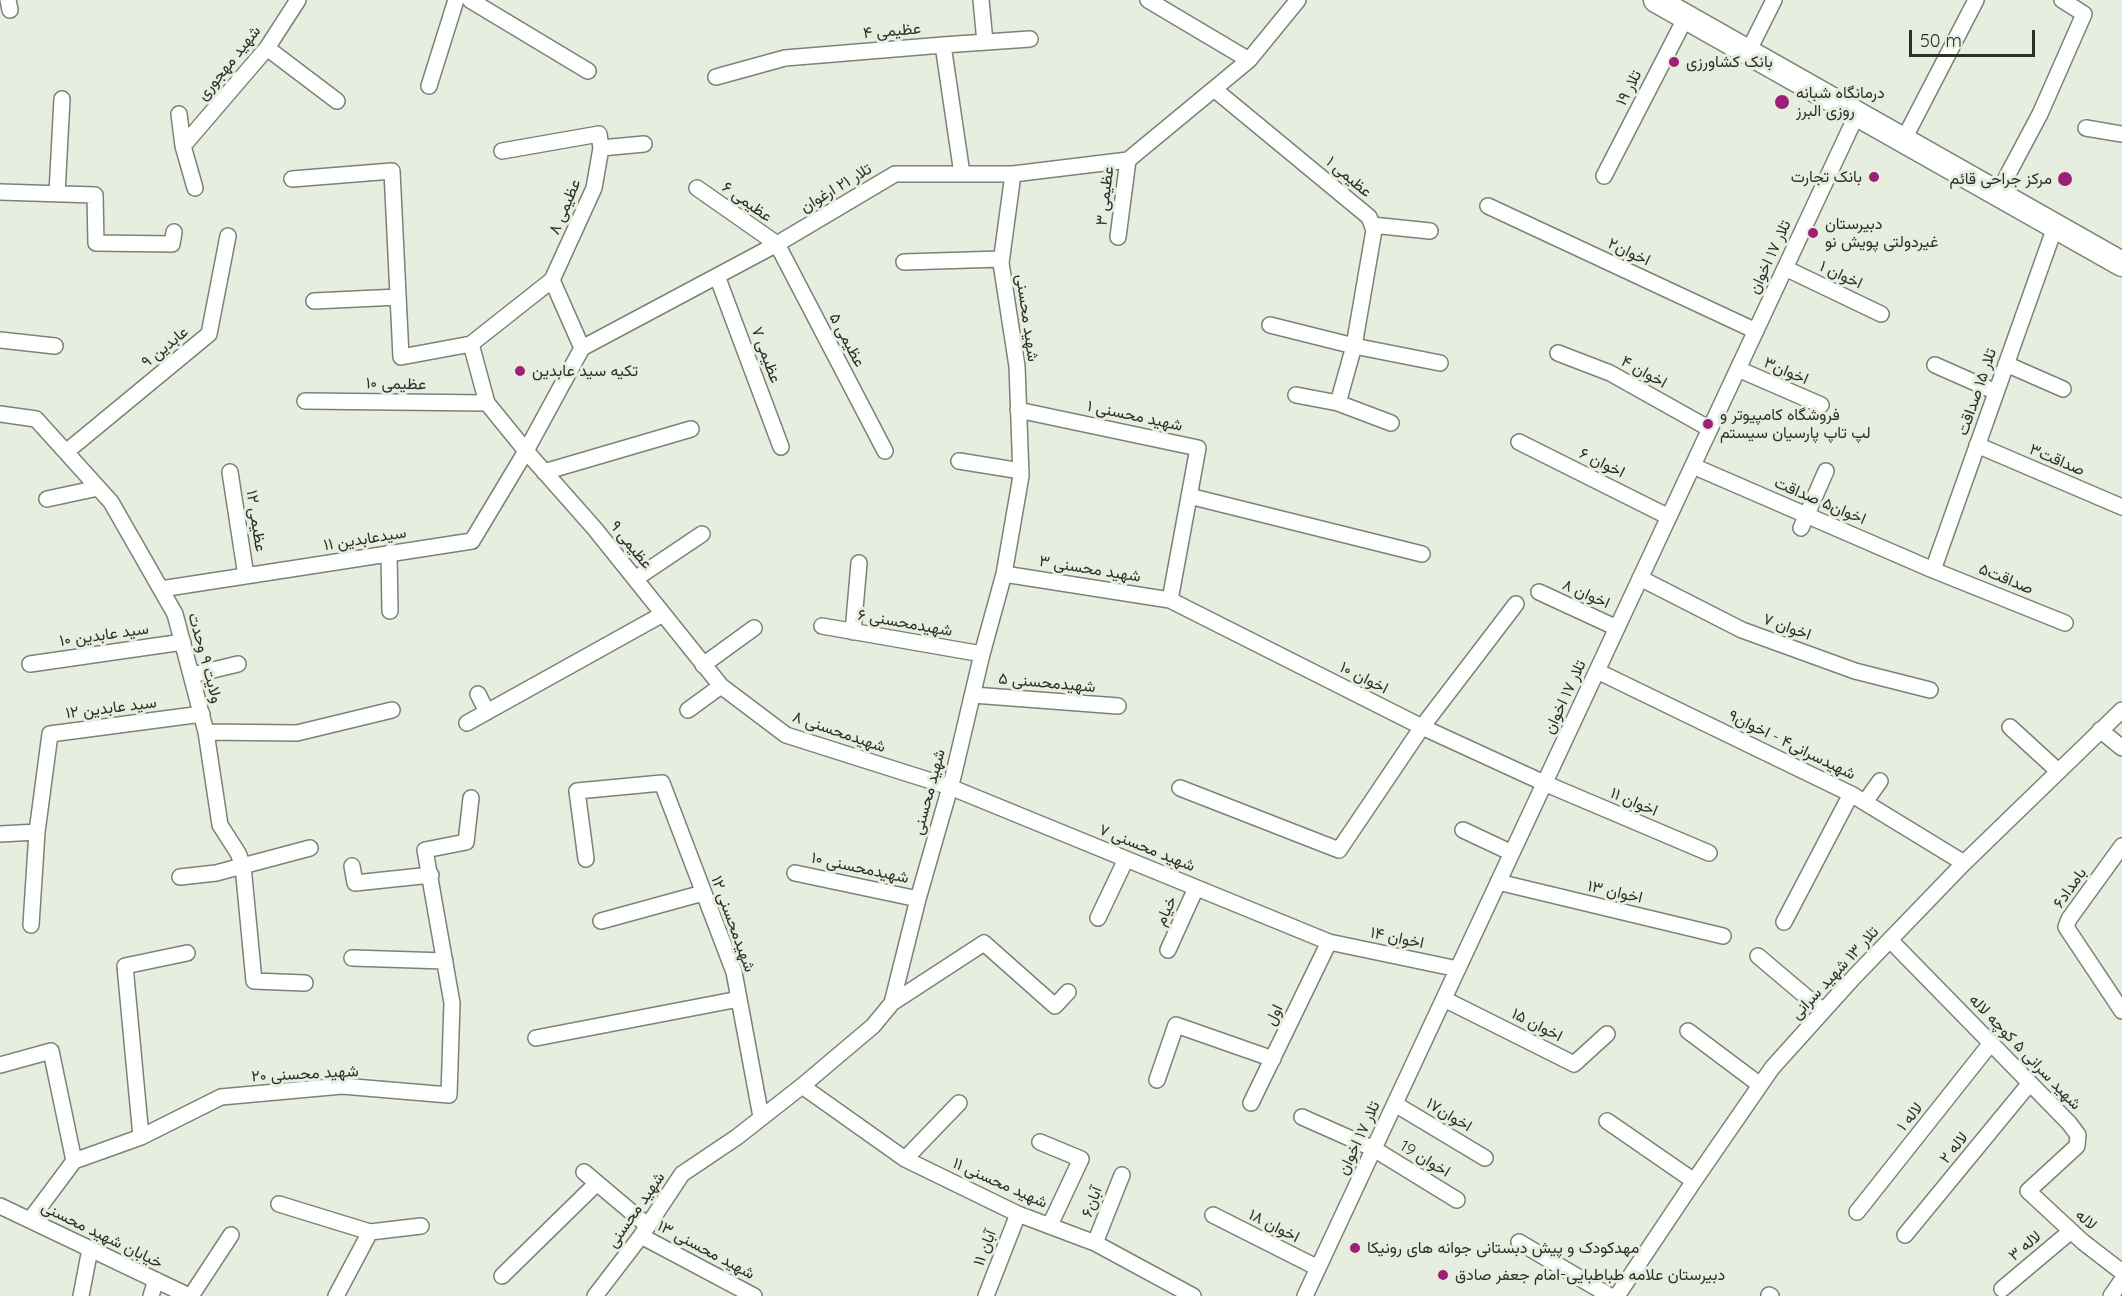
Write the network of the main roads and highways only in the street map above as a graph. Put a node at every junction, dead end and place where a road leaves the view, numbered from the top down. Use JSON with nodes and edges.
{"nodes":[{"id":1,"x":1656,"y":0,"type":"edge"},
{"id":2,"x":2122,"y":264,"type":"edge"}],
"edges":[{"from":1,"to":2,"type":"main road"}]}
